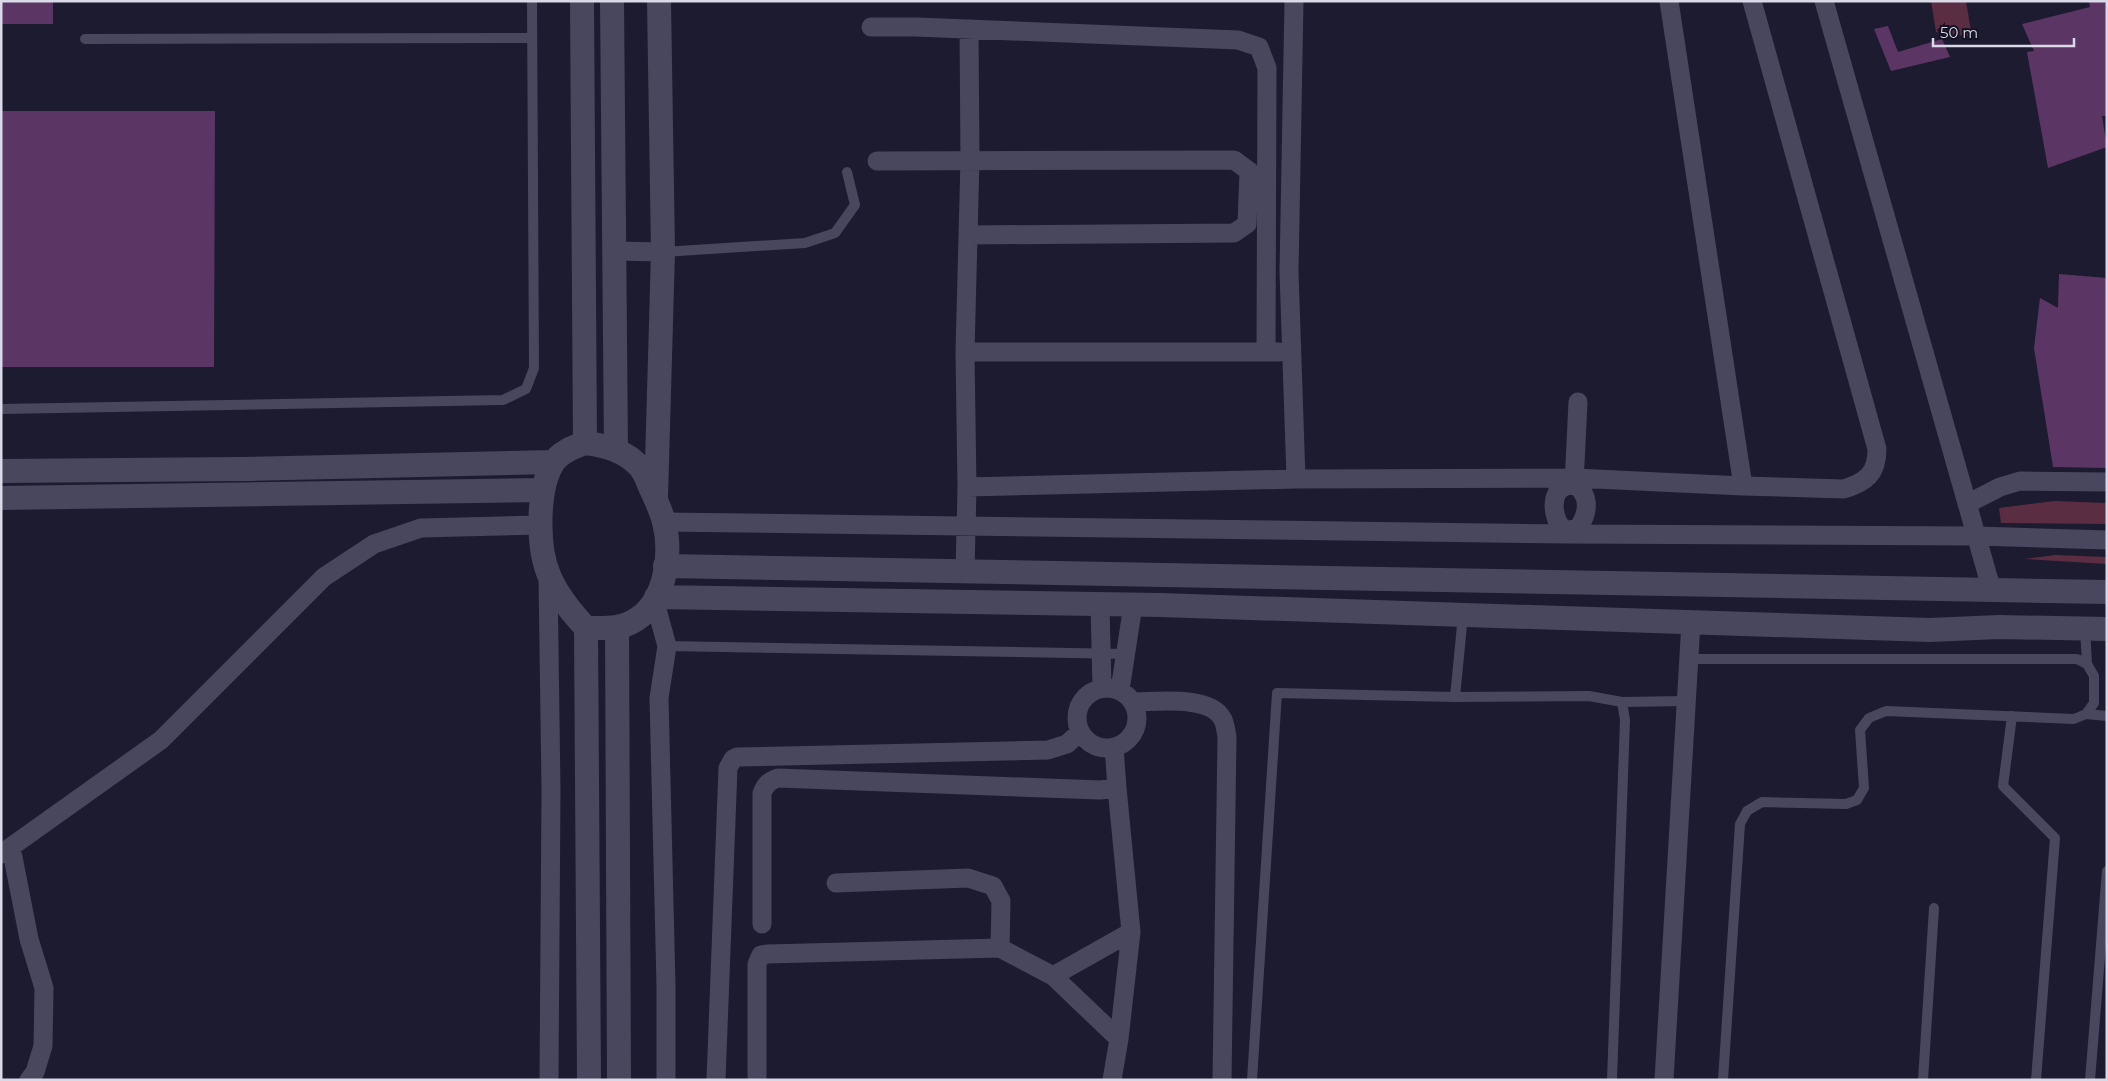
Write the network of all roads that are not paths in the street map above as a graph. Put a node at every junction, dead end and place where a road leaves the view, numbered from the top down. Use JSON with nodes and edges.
{"nodes":[{"id":1,"x":532,"y":1,"type":"edge"},
{"id":2,"x":582,"y":1,"type":"edge"},
{"id":3,"x":612,"y":1,"type":"edge"},
{"id":4,"x":659,"y":1,"type":"edge"},
{"id":5,"x":1294,"y":1,"type":"edge"},
{"id":6,"x":1669,"y":1,"type":"edge"},
{"id":7,"x":1752,"y":1,"type":"edge"},
{"id":8,"x":1824,"y":1,"type":"edge"},
{"id":9,"x":871,"y":27,"type":"dead end"},
{"id":10,"x":969,"y":29,"type":"junction"},
{"id":11,"x":532,"y":38,"type":"junction"},
{"id":12,"x":84,"y":39,"type":"dead end"},
{"id":13,"x":876,"y":160,"type":"dead end"},
{"id":14,"x":970,"y":160,"type":"junction"},
{"id":15,"x":846,"y":172,"type":"dead end"},
{"id":16,"x":968,"y":235,"type":"junction"},
{"id":17,"x":614,"y":251,"type":"junction"},
{"id":18,"x":662,"y":252,"type":"junction"},
{"id":19,"x":1266,"y":351,"type":"junction"},
{"id":20,"x":965,"y":352,"type":"junction"},
{"id":21,"x":1290,"y":353,"type":"junction"},
{"id":22,"x":1578,"y":402,"type":"dead end"},
{"id":23,"x":1,"y":409,"type":"edge"},
{"id":24,"x":585,"y":443,"type":"junction"},
{"id":25,"x":616,"y":450,"type":"junction"},
{"id":26,"x":553,"y":462,"type":"junction"},
{"id":27,"x":1,"y":471,"type":"edge"},
{"id":28,"x":1296,"y":479,"type":"junction"},
{"id":29,"x":1575,"y":481,"type":"junction"},
{"id":30,"x":2107,"y":482,"type":"edge"},
{"id":31,"x":1743,"y":486,"type":"junction"},
{"id":32,"x":967,"y":487,"type":"junction"},
{"id":33,"x":543,"y":490,"type":"junction"},
{"id":34,"x":1,"y":498,"type":"edge"},
{"id":35,"x":656,"y":500,"type":"junction"},
{"id":36,"x":1967,"y":504,"type":"junction"},
{"id":37,"x":664,"y":522,"type":"junction"},
{"id":38,"x":541,"y":525,"type":"junction"},
{"id":39,"x":966,"y":527,"type":"junction"},
{"id":40,"x":1568,"y":532,"type":"junction"},
{"id":41,"x":1976,"y":536,"type":"junction"},
{"id":42,"x":2107,"y":540,"type":"edge"},
{"id":43,"x":665,"y":566,"type":"junction"},
{"id":44,"x":965,"y":572,"type":"junction"},
{"id":45,"x":548,"y":574,"type":"junction"},
{"id":46,"x":1500,"y":582,"type":"junction"},
{"id":47,"x":1992,"y":591,"type":"junction"},
{"id":48,"x":2107,"y":592,"type":"edge"},
{"id":49,"x":655,"y":600,"type":"junction"},
{"id":50,"x":1100,"y":605,"type":"junction"},
{"id":51,"x":1133,"y":605,"type":"junction"},
{"id":52,"x":1463,"y":615,"type":"junction"},
{"id":53,"x":1496,"y":616,"type":"junction"},
{"id":54,"x":1691,"y":622,"type":"junction"},
{"id":55,"x":586,"y":628,"type":"junction"},
{"id":56,"x":617,"y":628,"type":"junction"},
{"id":57,"x":2096,"y":628,"type":"edge"},
{"id":58,"x":667,"y":646,"type":"junction"},
{"id":59,"x":1102,"y":653,"type":"junction"},
{"id":60,"x":1126,"y":654,"type":"junction"},
{"id":61,"x":1689,"y":659,"type":"junction"},
{"id":62,"x":2087,"y":664,"type":"junction"},
{"id":63,"x":1118,"y":693,"type":"junction"},
{"id":64,"x":1455,"y":697,"type":"junction"},
{"id":65,"x":1686,"y":700,"type":"junction"},
{"id":66,"x":1622,"y":702,"type":"junction"},
{"id":67,"x":2086,"y":714,"type":"junction"},
{"id":68,"x":2012,"y":716,"type":"junction"},
{"id":69,"x":2107,"y":716,"type":"edge"},
{"id":70,"x":1080,"y":732,"type":"junction"},
{"id":71,"x":1114,"y":747,"type":"junction"},
{"id":72,"x":1117,"y":788,"type":"junction"},
{"id":73,"x":6,"y":851,"type":"edge"},
{"id":74,"x":2107,"y":871,"type":"edge"},
{"id":75,"x":836,"y":884,"type":"dead end"},
{"id":76,"x":1934,"y":908,"type":"dead end"},
{"id":77,"x":762,"y":924,"type":"dead end"},
{"id":78,"x":1131,"y":932,"type":"junction"},
{"id":79,"x":1000,"y":948,"type":"junction"},
{"id":80,"x":1053,"y":976,"type":"junction"},
{"id":81,"x":1120,"y":1039,"type":"junction"},
{"id":82,"x":28,"y":1080,"type":"edge"},
{"id":83,"x":550,"y":1080,"type":"edge"},
{"id":84,"x":589,"y":1080,"type":"edge"},
{"id":85,"x":619,"y":1080,"type":"edge"},
{"id":86,"x":666,"y":1080,"type":"edge"},
{"id":87,"x":716,"y":1080,"type":"edge"},
{"id":88,"x":757,"y":1080,"type":"edge"},
{"id":89,"x":1112,"y":1080,"type":"edge"},
{"id":90,"x":1222,"y":1080,"type":"edge"},
{"id":91,"x":1252,"y":1080,"type":"edge"},
{"id":92,"x":1612,"y":1080,"type":"edge"},
{"id":93,"x":1664,"y":1080,"type":"edge"},
{"id":94,"x":1723,"y":1080,"type":"edge"},
{"id":95,"x":1923,"y":1080,"type":"edge"},
{"id":96,"x":2036,"y":1080,"type":"edge"},
{"id":97,"x":2090,"y":1080,"type":"edge"}],
"edges":[{"from":1,"to":11,"type":"lane"},
{"from":2,"to":24,"type":"street"},
{"from":3,"to":17,"type":"street"},
{"from":4,"to":18,"type":"street"},
{"from":5,"to":21,"type":"street"},
{"from":6,"to":31,"type":"street"},
{"from":7,"to":31,"type":"street"},
{"from":8,"to":36,"type":"street"},
{"from":9,"to":10,"type":"street"},
{"from":10,"to":14,"type":"street"},
{"from":10,"to":19,"type":"street"},
{"from":11,"to":12,"type":"lane"},
{"from":11,"to":23,"type":"lane"},
{"from":13,"to":14,"type":"street"},
{"from":14,"to":16,"type":"street"},
{"from":14,"to":16,"type":"street"},
{"from":15,"to":18,"type":"lane"},
{"from":16,"to":20,"type":"street"},
{"from":17,"to":18,"type":"street"},
{"from":17,"to":25,"type":"street"},
{"from":18,"to":35,"type":"street"},
{"from":19,"to":20,"type":"street"},
{"from":19,"to":21,"type":"street"},
{"from":20,"to":32,"type":"street"},
{"from":21,"to":28,"type":"street"},
{"from":22,"to":29,"type":"street"},
{"from":24,"to":25,"type":"street"},
{"from":24,"to":26,"type":"street"},
{"from":25,"to":35,"type":"street"},
{"from":26,"to":27,"type":"street"},
{"from":26,"to":33,"type":"street"},
{"from":28,"to":29,"type":"street"},
{"from":28,"to":32,"type":"street"},
{"from":29,"to":31,"type":"street"},
{"from":29,"to":40,"type":"street"},
{"from":29,"to":40,"type":"street"},
{"from":30,"to":36,"type":"street"},
{"from":32,"to":39,"type":"street"},
{"from":33,"to":34,"type":"street"},
{"from":33,"to":38,"type":"street"},
{"from":35,"to":37,"type":"street"},
{"from":36,"to":41,"type":"street"},
{"from":37,"to":39,"type":"street"},
{"from":37,"to":43,"type":"street"},
{"from":38,"to":45,"type":"street"},
{"from":38,"to":73,"type":"street"},
{"from":39,"to":40,"type":"street"},
{"from":39,"to":44,"type":"street"},
{"from":40,"to":41,"type":"street"},
{"from":41,"to":42,"type":"street"},
{"from":41,"to":47,"type":"street"},
{"from":43,"to":44,"type":"street"},
{"from":43,"to":49,"type":"street"},
{"from":44,"to":46,"type":"street"},
{"from":45,"to":55,"type":"street"},
{"from":45,"to":83,"type":"street"},
{"from":46,"to":47,"type":"street"},
{"from":46,"to":53,"type":"street"},
{"from":47,"to":48,"type":"street"},
{"from":49,"to":50,"type":"street"},
{"from":49,"to":56,"type":"street"},
{"from":49,"to":58,"type":"street"},
{"from":50,"to":51,"type":"street"},
{"from":50,"to":59,"type":"street"},
{"from":51,"to":52,"type":"street"},
{"from":51,"to":60,"type":"street"},
{"from":52,"to":53,"type":"street"},
{"from":52,"to":64,"type":"lane"},
{"from":53,"to":54,"type":"street"},
{"from":54,"to":57,"type":"street"},
{"from":54,"to":61,"type":"street"},
{"from":55,"to":56,"type":"street"},
{"from":55,"to":84,"type":"street"},
{"from":56,"to":85,"type":"street"},
{"from":57,"to":62,"type":"lane"},
{"from":58,"to":59,"type":"lane"},
{"from":58,"to":86,"type":"street"},
{"from":59,"to":60,"type":"lane"},
{"from":59,"to":63,"type":"street"},
{"from":60,"to":63,"type":"street"},
{"from":61,"to":62,"type":"lane"},
{"from":61,"to":65,"type":"street"},
{"from":62,"to":67,"type":"lane"},
{"from":63,"to":70,"type":"street"},
{"from":63,"to":71,"type":"street"},
{"from":63,"to":90,"type":"street"},
{"from":64,"to":66,"type":"lane"},
{"from":64,"to":91,"type":"lane"},
{"from":65,"to":66,"type":"lane"},
{"from":65,"to":93,"type":"street"},
{"from":66,"to":92,"type":"lane"},
{"from":67,"to":68,"type":"lane"},
{"from":67,"to":69,"type":"lane"},
{"from":68,"to":94,"type":"lane"},
{"from":68,"to":96,"type":"lane"},
{"from":70,"to":71,"type":"street"},
{"from":70,"to":87,"type":"street"},
{"from":71,"to":72,"type":"street"},
{"from":72,"to":77,"type":"street"},
{"from":72,"to":78,"type":"street"},
{"from":73,"to":82,"type":"street"},
{"from":74,"to":97,"type":"lane"},
{"from":75,"to":79,"type":"street"},
{"from":76,"to":95,"type":"lane"},
{"from":78,"to":80,"type":"street"},
{"from":78,"to":81,"type":"street"},
{"from":79,"to":80,"type":"street"},
{"from":79,"to":88,"type":"street"},
{"from":80,"to":81,"type":"street"},
{"from":81,"to":89,"type":"street"}]}
